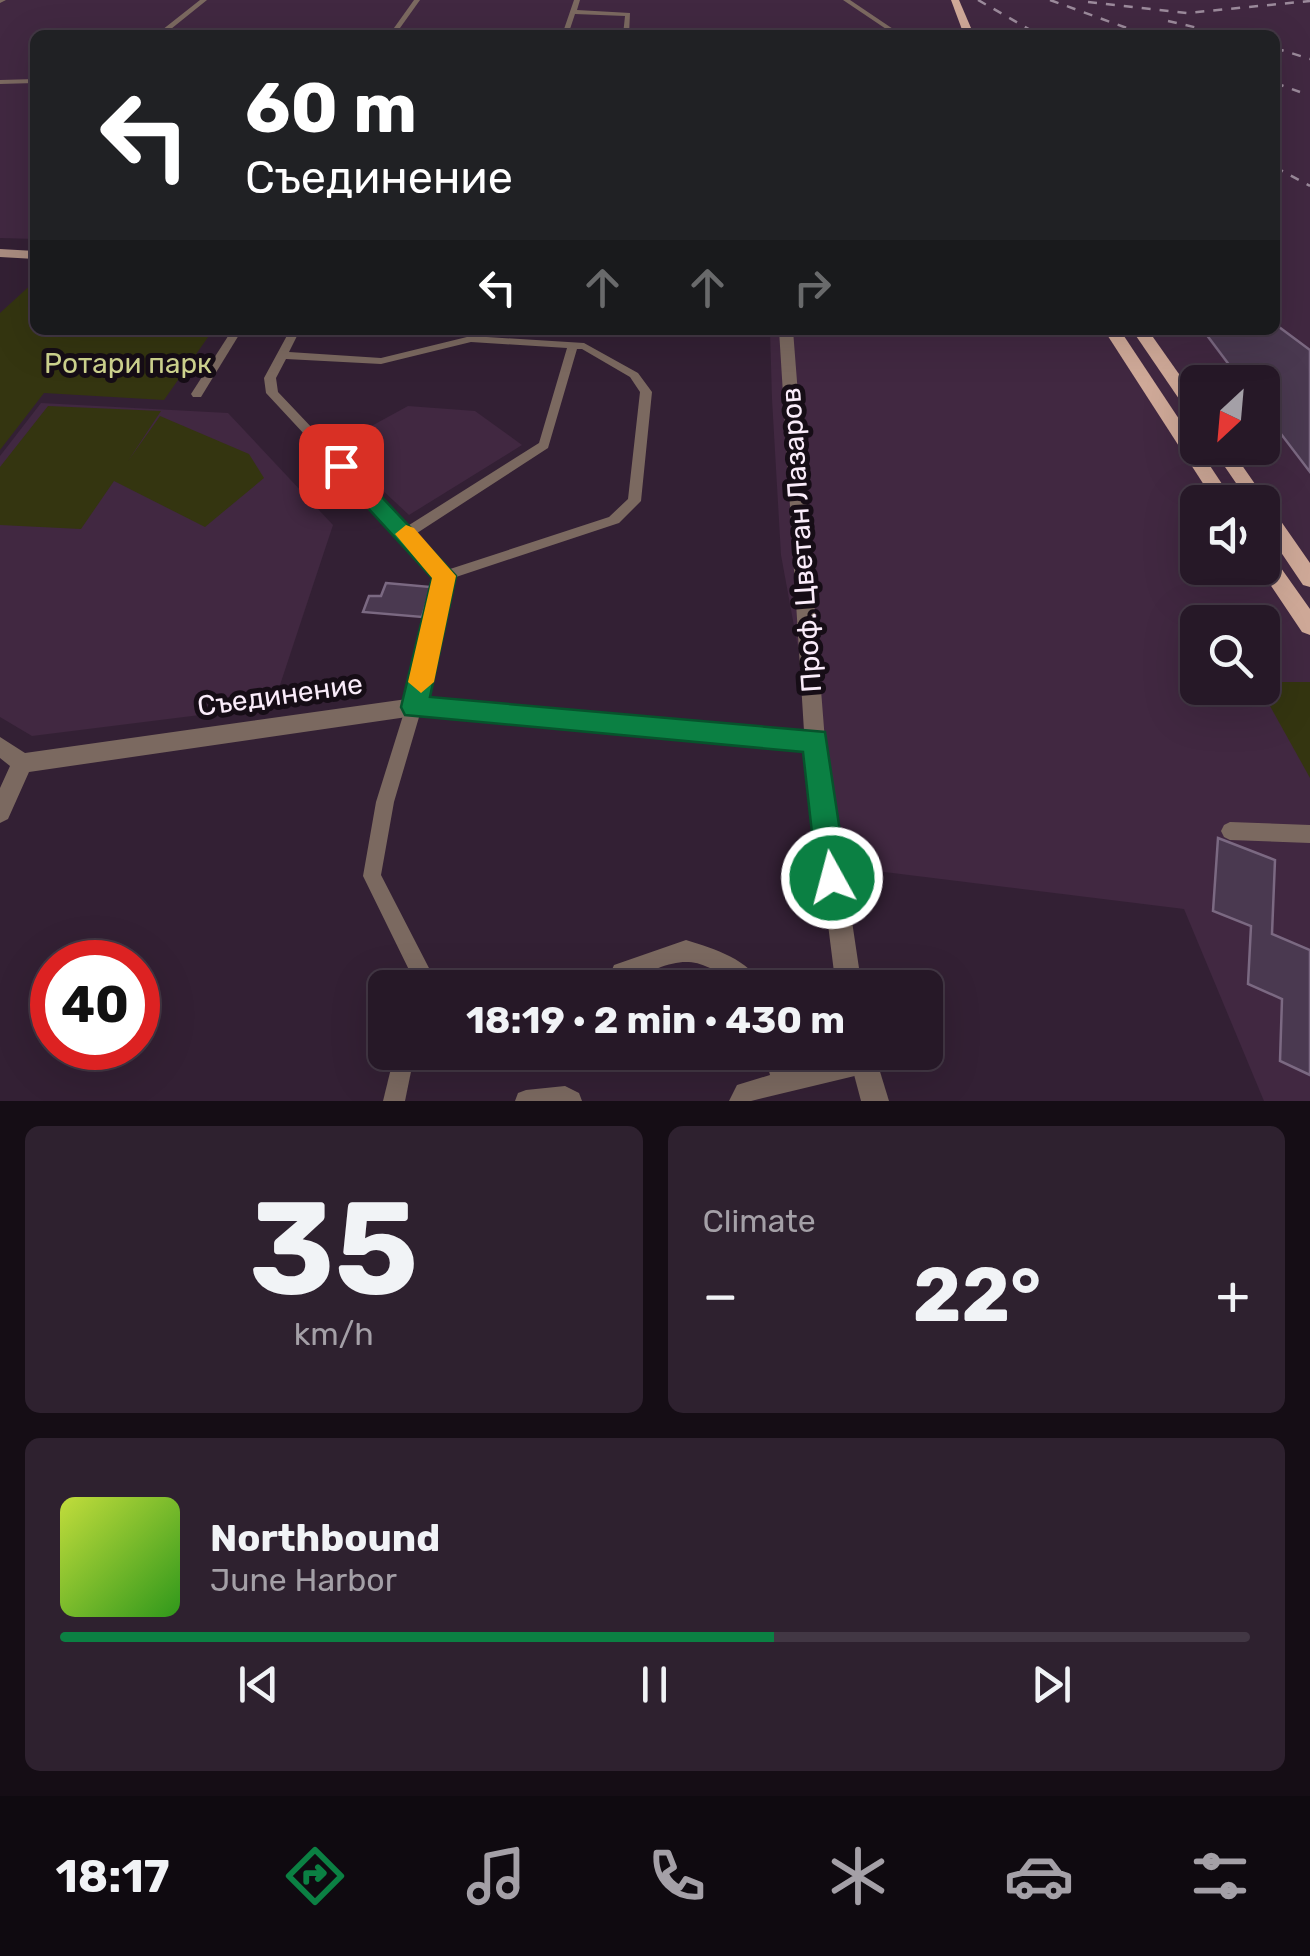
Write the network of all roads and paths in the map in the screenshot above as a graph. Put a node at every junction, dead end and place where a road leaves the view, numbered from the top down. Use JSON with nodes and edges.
{"nodes":[{"id":1,"x":204,"y":0,"type":"edge"},
{"id":2,"x":417,"y":0,"type":"edge"},
{"id":3,"x":577,"y":0,"type":"edge"},
{"id":4,"x":846,"y":0,"type":"edge"},
{"id":5,"x":942,"y":0,"type":"edge"},
{"id":6,"x":955,"y":0,"type":"edge"},
{"id":7,"x":572,"y":12,"type":"junction"},
{"id":8,"x":166,"y":30,"type":"edge"},
{"id":9,"x":396,"y":30,"type":"edge"},
{"id":10,"x":567,"y":30,"type":"edge"},
{"id":11,"x":626,"y":30,"type":"edge"},
{"id":12,"x":891,"y":30,"type":"edge"},
{"id":13,"x":952,"y":30,"type":"edge"},
{"id":14,"x":967,"y":30,"type":"edge"},
{"id":15,"x":30,"y":81,"type":"edge"},
{"id":16,"x":3,"y":83,"type":"edge"},
{"id":17,"x":0,"y":244,"type":"edge"},
{"id":18,"x":30,"y":246,"type":"edge"},
{"id":19,"x":0,"y":253,"type":"edge"},
{"id":20,"x":30,"y":254,"type":"edge"},
{"id":21,"x":234,"y":335,"type":"edge"},
{"id":22,"x":293,"y":335,"type":"edge"},
{"id":23,"x":786,"y":335,"type":"edge"},
{"id":24,"x":1115,"y":335,"type":"edge"},
{"id":25,"x":1143,"y":335,"type":"edge"},
{"id":26,"x":573,"y":345,"type":"junction"},
{"id":27,"x":282,"y":355,"type":"junction"},
{"id":28,"x":1180,"y":388,"type":"edge"},
{"id":29,"x":196,"y":394,"type":"dead end"},
{"id":30,"x":1214,"y":485,"type":"edge"},
{"id":31,"x":406,"y":534,"type":"junction"},
{"id":32,"x":1280,"y":534,"type":"edge"},
{"id":33,"x":444,"y":576,"type":"junction"},
{"id":34,"x":1310,"y":578,"type":"edge"},
{"id":35,"x":1280,"y":582,"type":"edge"},
{"id":36,"x":1310,"y":626,"type":"edge"},
{"id":37,"x":414,"y":707,"type":"junction"},
{"id":38,"x":815,"y":740,"type":"junction"},
{"id":39,"x":0,"y":746,"type":"edge"},
{"id":40,"x":22,"y":763,"type":"junction"},
{"id":41,"x":0,"y":812,"type":"edge"},
{"id":42,"x":1230,"y":831,"type":"dead end"},
{"id":43,"x":1310,"y":834,"type":"edge"},
{"id":44,"x":419,"y":970,"type":"edge"},
{"id":45,"x":627,"y":970,"type":"edge"},
{"id":46,"x":733,"y":970,"type":"edge"},
{"id":47,"x":847,"y":970,"type":"edge"},
{"id":48,"x":401,"y":1070,"type":"edge"},
{"id":49,"x":779,"y":1070,"type":"edge"},
{"id":50,"x":824,"y":1070,"type":"edge"},
{"id":51,"x":866,"y":1070,"type":"edge"},
{"id":52,"x":783,"y":1083,"type":"junction"},
{"id":53,"x":394,"y":1101,"type":"edge"},
{"id":54,"x":526,"y":1101,"type":"edge"},
{"id":55,"x":570,"y":1101,"type":"edge"},
{"id":56,"x":740,"y":1101,"type":"edge"},
{"id":57,"x":875,"y":1101,"type":"edge"}],
"edges":[{"from":1,"to":8,"type":"street"},
{"from":2,"to":9,"type":"street"},
{"from":3,"to":7,"type":"street"},
{"from":4,"to":12,"type":"street"},
{"from":5,"to":13,"type":"main road"},
{"from":6,"to":14,"type":"main road"},
{"from":7,"to":10,"type":"street"},
{"from":7,"to":11,"type":"street"},
{"from":15,"to":16,"type":"street"},
{"from":17,"to":18,"type":"main road"},
{"from":19,"to":20,"type":"main road"},
{"from":21,"to":29,"type":"street"},
{"from":22,"to":27,"type":"street"},
{"from":23,"to":38,"type":"street","name":"Проф. Цветан Лазаров"},
{"from":24,"to":30,"type":"main road"},
{"from":25,"to":28,"type":"main road"},
{"from":26,"to":27,"type":"street"},
{"from":26,"to":31,"type":"street"},
{"from":26,"to":33,"type":"street"},
{"from":27,"to":31,"type":"street"},
{"from":31,"to":33,"type":"street"},
{"from":32,"to":34,"type":"main road"},
{"from":33,"to":37,"type":"street"},
{"from":35,"to":36,"type":"main road"},
{"from":37,"to":38,"type":"street","name":"Съединение"},
{"from":37,"to":40,"type":"street","name":"Съединение"},
{"from":37,"to":44,"type":"street"},
{"from":38,"to":47,"type":"street","name":"Проф. Цветан Лазаров"},
{"from":39,"to":40,"type":"street"},
{"from":40,"to":41,"type":"street"},
{"from":42,"to":43,"type":"street"},
{"from":45,"to":46,"type":"street"},
{"from":48,"to":53,"type":"street"},
{"from":49,"to":52,"type":"street"},
{"from":50,"to":52,"type":"street"},
{"from":51,"to":57,"type":"street"},
{"from":52,"to":56,"type":"street"},
{"from":54,"to":55,"type":"street"}]}
